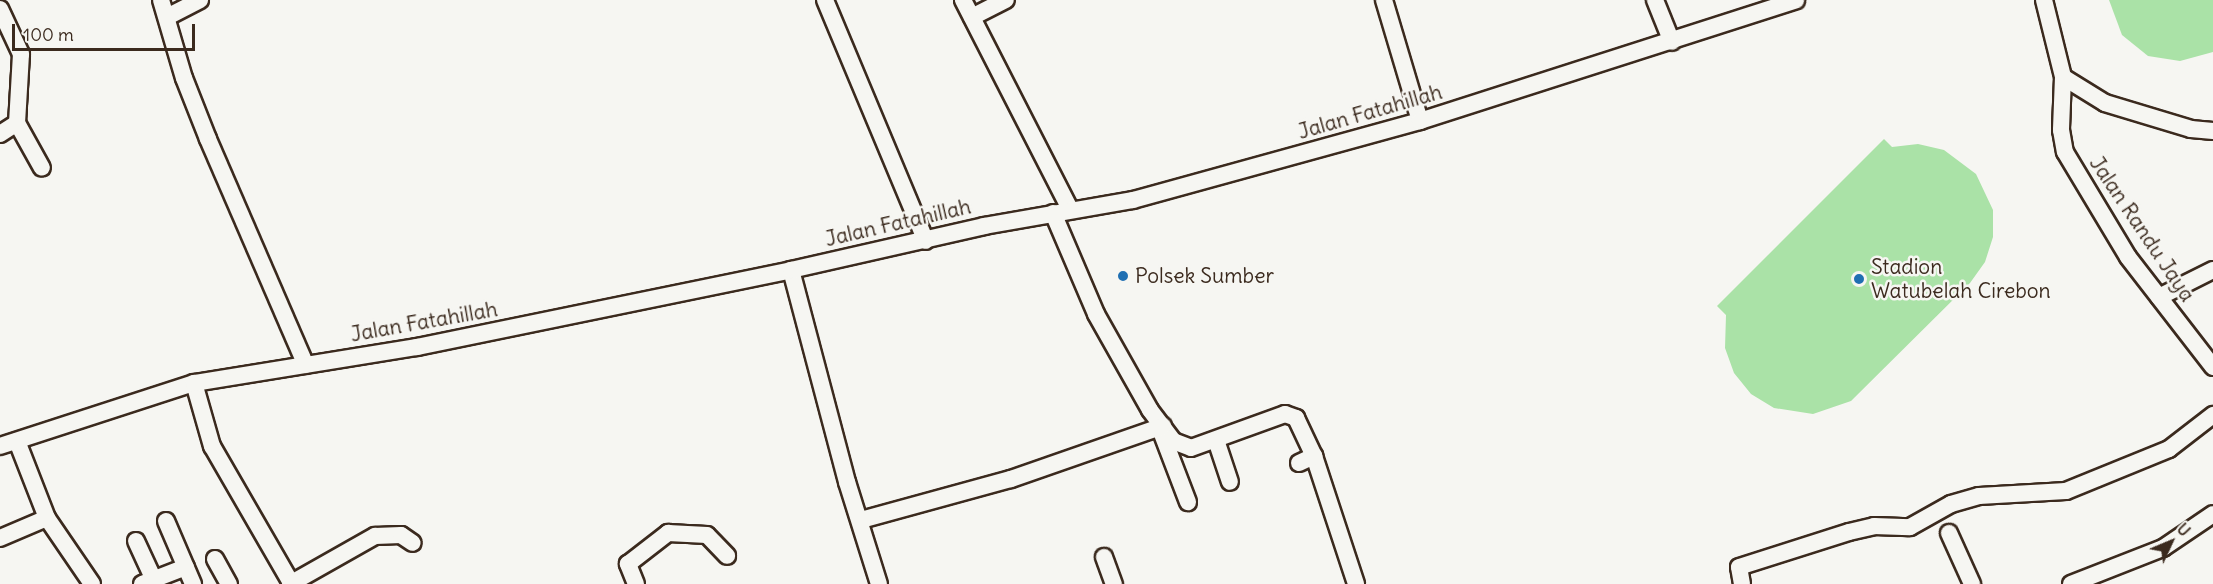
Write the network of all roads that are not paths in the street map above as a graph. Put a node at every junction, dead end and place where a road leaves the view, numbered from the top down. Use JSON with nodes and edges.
{"nodes":[{"id":1,"x":161,"y":0,"type":"edge"},
{"id":2,"x":201,"y":0,"type":"edge"},
{"id":3,"x":825,"y":0,"type":"edge"},
{"id":4,"x":963,"y":0,"type":"edge"},
{"id":5,"x":1006,"y":0,"type":"edge"},
{"id":6,"x":1384,"y":0,"type":"edge"},
{"id":7,"x":1655,"y":0,"type":"edge"},
{"id":8,"x":1796,"y":0,"type":"edge"},
{"id":9,"x":2044,"y":0,"type":"edge"},
{"id":10,"x":0,"y":9,"type":"edge"},
{"id":11,"x":167,"y":17,"type":"junction"},
{"id":12,"x":972,"y":17,"type":"junction"},
{"id":13,"x":1672,"y":42,"type":"junction"},
{"id":14,"x":2063,"y":77,"type":"junction"},
{"id":15,"x":1420,"y":121,"type":"junction"},
{"id":16,"x":17,"y":123,"type":"junction"},
{"id":17,"x":2213,"y":131,"type":"edge"},
{"id":18,"x":0,"y":134,"type":"edge"},
{"id":19,"x":42,"y":168,"type":"dead end"},
{"id":20,"x":1070,"y":209,"type":"junction"},
{"id":21,"x":1053,"y":213,"type":"junction"},
{"id":22,"x":926,"y":241,"type":"junction"},
{"id":23,"x":791,"y":270,"type":"junction"},
{"id":24,"x":2213,"y":270,"type":"edge"},
{"id":25,"x":2159,"y":297,"type":"junction"},
{"id":26,"x":306,"y":365,"type":"junction"},
{"id":27,"x":2213,"y":367,"type":"edge"},
{"id":28,"x":194,"y":383,"type":"junction"},
{"id":29,"x":2213,"y":415,"type":"edge"},
{"id":30,"x":1161,"y":427,"type":"junction"},
{"id":31,"x":1216,"y":440,"type":"junction"},
{"id":32,"x":17,"y":441,"type":"junction"},
{"id":33,"x":0,"y":446,"type":"edge"},
{"id":34,"x":1230,"y":482,"type":"dead end"},
{"id":35,"x":1188,"y":502,"type":"dead end"},
{"id":36,"x":2213,"y":514,"type":"edge"},
{"id":37,"x":47,"y":518,"type":"junction"},
{"id":38,"x":861,"y":520,"type":"junction"},
{"id":39,"x":166,"y":521,"type":"dead end"},
{"id":40,"x":1949,"y":533,"type":"dead end"},
{"id":41,"x":0,"y":538,"type":"edge"},
{"id":42,"x":136,"y":541,"type":"dead end"},
{"id":43,"x":413,"y":543,"type":"dead end"},
{"id":44,"x":727,"y":556,"type":"dead end"},
{"id":45,"x":1104,"y":557,"type":"dead end"},
{"id":46,"x":215,"y":559,"type":"dead end"},
{"id":47,"x":186,"y":567,"type":"junction"},
{"id":48,"x":313,"y":578,"type":"edge"},
{"id":49,"x":148,"y":582,"type":"edge"},
{"id":50,"x":92,"y":584,"type":"edge"},
{"id":51,"x":193,"y":584,"type":"edge"},
{"id":52,"x":229,"y":584,"type":"edge"},
{"id":53,"x":290,"y":584,"type":"edge"},
{"id":54,"x":636,"y":584,"type":"edge"},
{"id":55,"x":879,"y":584,"type":"edge"},
{"id":56,"x":1114,"y":584,"type":"edge"},
{"id":57,"x":1356,"y":584,"type":"edge"},
{"id":58,"x":1742,"y":584,"type":"edge"},
{"id":59,"x":1972,"y":584,"type":"edge"},
{"id":60,"x":2071,"y":584,"type":"edge"}],
"edges":[{"from":1,"to":11,"type":"street"},
{"from":2,"to":11,"type":"street"},
{"from":3,"to":22,"type":"street"},
{"from":4,"to":12,"type":"street"},
{"from":5,"to":12,"type":"street"},
{"from":6,"to":15,"type":"street"},
{"from":7,"to":13,"type":"street"},
{"from":8,"to":13,"type":"street","name":"Jalan Fatahillah"},
{"from":9,"to":14,"type":"street","name":"Jalan Randu Jaya"},
{"from":10,"to":16,"type":"street"},
{"from":11,"to":26,"type":"street"},
{"from":12,"to":20,"type":"street"},
{"from":13,"to":15,"type":"street","name":"Jalan Fatahillah"},
{"from":14,"to":17,"type":"street"},
{"from":14,"to":25,"type":"street","name":"Jalan Randu Jaya"},
{"from":15,"to":20,"type":"street","name":"Jalan Fatahillah"},
{"from":16,"to":18,"type":"street"},
{"from":16,"to":19,"type":"street"},
{"from":20,"to":21,"type":"street","name":"Jalan Fatahillah"},
{"from":21,"to":22,"type":"street","name":"Jalan Fatahillah"},
{"from":21,"to":30,"type":"street"},
{"from":22,"to":23,"type":"street","name":"Jalan Fatahillah"},
{"from":23,"to":26,"type":"street","name":"Jalan Fatahillah"},
{"from":23,"to":38,"type":"street"},
{"from":24,"to":25,"type":"street"},
{"from":25,"to":27,"type":"street","name":"Jalan Randu Jaya"},
{"from":26,"to":28,"type":"street","name":"Jalan Fatahillah"},
{"from":28,"to":32,"type":"street","name":"Jalan Fatahillah"},
{"from":28,"to":53,"type":"street"},
{"from":29,"to":58,"type":"street"},
{"from":30,"to":31,"type":"street"},
{"from":30,"to":35,"type":"street"},
{"from":30,"to":38,"type":"street"},
{"from":31,"to":34,"type":"street"},
{"from":31,"to":57,"type":"street"},
{"from":32,"to":33,"type":"street","name":"Jalan Fatahillah"},
{"from":32,"to":37,"type":"street"},
{"from":36,"to":60,"type":"street"},
{"from":37,"to":41,"type":"street"},
{"from":37,"to":50,"type":"street"},
{"from":38,"to":55,"type":"street"},
{"from":39,"to":47,"type":"street"},
{"from":40,"to":59,"type":"street"},
{"from":42,"to":49,"type":"street"},
{"from":43,"to":48,"type":"street"},
{"from":44,"to":54,"type":"street"},
{"from":45,"to":56,"type":"street"},
{"from":46,"to":52,"type":"street"},
{"from":47,"to":49,"type":"street"},
{"from":47,"to":51,"type":"street"},
{"from":48,"to":53,"type":"street"}]}
